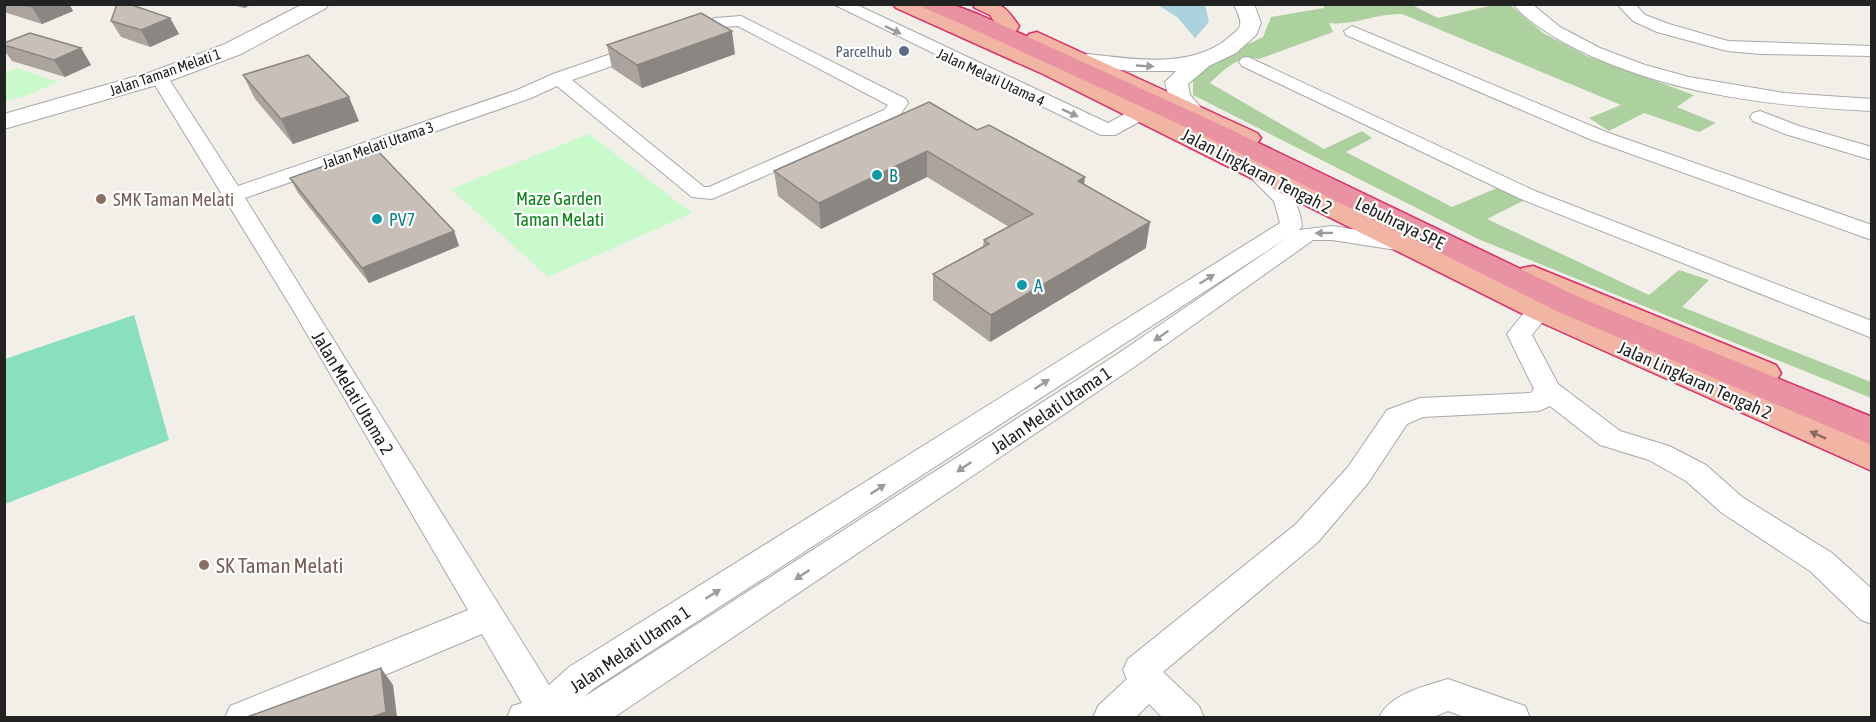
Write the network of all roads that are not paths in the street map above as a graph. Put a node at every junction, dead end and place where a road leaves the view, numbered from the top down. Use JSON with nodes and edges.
{"nodes":[{"id":1,"x":319,"y":4,"type":"edge"},
{"id":2,"x":840,"y":4,"type":"edge"},
{"id":3,"x":903,"y":4,"type":"edge"},
{"id":4,"x":931,"y":4,"type":"edge"},
{"id":5,"x":955,"y":4,"type":"edge"},
{"id":6,"x":982,"y":4,"type":"edge"},
{"id":7,"x":1244,"y":4,"type":"edge"},
{"id":8,"x":1521,"y":4,"type":"edge"},
{"id":9,"x":1625,"y":4,"type":"edge"},
{"id":10,"x":1008,"y":26,"type":"junction"},
{"id":11,"x":1352,"y":31,"type":"dead end"},
{"id":12,"x":1872,"y":51,"type":"edge"},
{"id":13,"x":1088,"y":61,"type":"junction"},
{"id":14,"x":1201,"y":61,"type":"junction"},
{"id":15,"x":1248,"y":62,"type":"dead end"},
{"id":16,"x":159,"y":77,"type":"junction"},
{"id":17,"x":566,"y":84,"type":"junction"},
{"id":18,"x":1872,"y":105,"type":"edge"},
{"id":19,"x":1142,"y":106,"type":"junction"},
{"id":20,"x":1193,"y":112,"type":"junction"},
{"id":21,"x":1760,"y":117,"type":"dead end"},
{"id":22,"x":4,"y":122,"type":"edge"},
{"id":23,"x":1872,"y":154,"type":"edge"},
{"id":24,"x":1253,"y":169,"type":"junction"},
{"id":25,"x":232,"y":195,"type":"junction"},
{"id":26,"x":1872,"y":233,"type":"edge"},
{"id":27,"x":1403,"y":244,"type":"junction"},
{"id":28,"x":1540,"y":310,"type":"junction"},
{"id":29,"x":1872,"y":330,"type":"edge"},
{"id":30,"x":1548,"y":390,"type":"junction"},
{"id":31,"x":1872,"y":417,"type":"edge"},
{"id":32,"x":1872,"y":432,"type":"edge"},
{"id":33,"x":1872,"y":458,"type":"edge"},
{"id":34,"x":1872,"y":610,"type":"edge"},
{"id":35,"x":489,"y":616,"type":"junction"},
{"id":36,"x":1149,"y":681,"type":"junction"},
{"id":37,"x":535,"y":714,"type":"edge"},
{"id":38,"x":242,"y":717,"type":"edge"},
{"id":39,"x":1110,"y":717,"type":"edge"},
{"id":40,"x":1187,"y":717,"type":"edge"},
{"id":41,"x":1396,"y":717,"type":"edge"},
{"id":42,"x":1513,"y":717,"type":"edge"}],
"edges":[{"from":1,"to":16,"type":"street","name":"Jalan Taman Melati 1"},
{"from":2,"to":19,"type":"street","name":"Jalan Melati Utama 4","one_way":true},
{"from":3,"to":19,"type":"highway","name":"Jalan Lingkaran Tengah 2"},
{"from":4,"to":19,"type":"highway","name":"Lebuhraya SPE"},
{"from":5,"to":10,"type":"highway","name":"Jalan Lingkaran Tengah 2"},
{"from":6,"to":10,"type":"highway"},
{"from":7,"to":14,"type":"street"},
{"from":8,"to":18,"type":"street"},
{"from":9,"to":12,"type":"street"},
{"from":10,"to":13,"type":"highway","name":"Jalan Lingkaran Tengah 2"},
{"from":11,"to":26,"type":"street"},
{"from":13,"to":14,"type":"street","one_way":true},
{"from":13,"to":20,"type":"highway","name":"Jalan Lingkaran Tengah 2"},
{"from":14,"to":20,"type":"street"},
{"from":15,"to":29,"type":"street"},
{"from":16,"to":22,"type":"street","name":"Jalan Taman Melati 1"},
{"from":16,"to":25,"type":"street","name":"Jalan Melati Utama 2"},
{"from":17,"to":17,"type":"street"},
{"from":17,"to":25,"type":"street","name":"Jalan Melati Utama 3"},
{"from":19,"to":24,"type":"highway","name":"Jalan Lingkaran Tengah 2"},
{"from":19,"to":32,"type":"highway","name":"Lebuhraya SPE"},
{"from":20,"to":31,"type":"highway","name":"Jalan Lingkaran Tengah 2"},
{"from":21,"to":23,"type":"street"},
{"from":24,"to":27,"type":"highway","name":"Jalan Lingkaran Tengah 2"},
{"from":37,"to":24,"type":"street","name":"Jalan Melati Utama 1","one_way":true},
{"from":25,"to":35,"type":"street","name":"Jalan Melati Utama 2"},
{"from":27,"to":28,"type":"highway","name":"Jalan Lingkaran Tengah 2"},
{"from":27,"to":37,"type":"street","name":"Jalan Melati Utama 1","one_way":true},
{"from":28,"to":30,"type":"street"},
{"from":33,"to":28,"type":"highway","name":"Jalan Lingkaran Tengah 2","one_way":true},
{"from":30,"to":34,"type":"street"},
{"from":30,"to":36,"type":"street"},
{"from":35,"to":37,"type":"street","name":"Jalan Melati Utama 2"},
{"from":35,"to":38,"type":"street"},
{"from":36,"to":39,"type":"street"},
{"from":36,"to":40,"type":"street"},
{"from":41,"to":42,"type":"street"}]}
